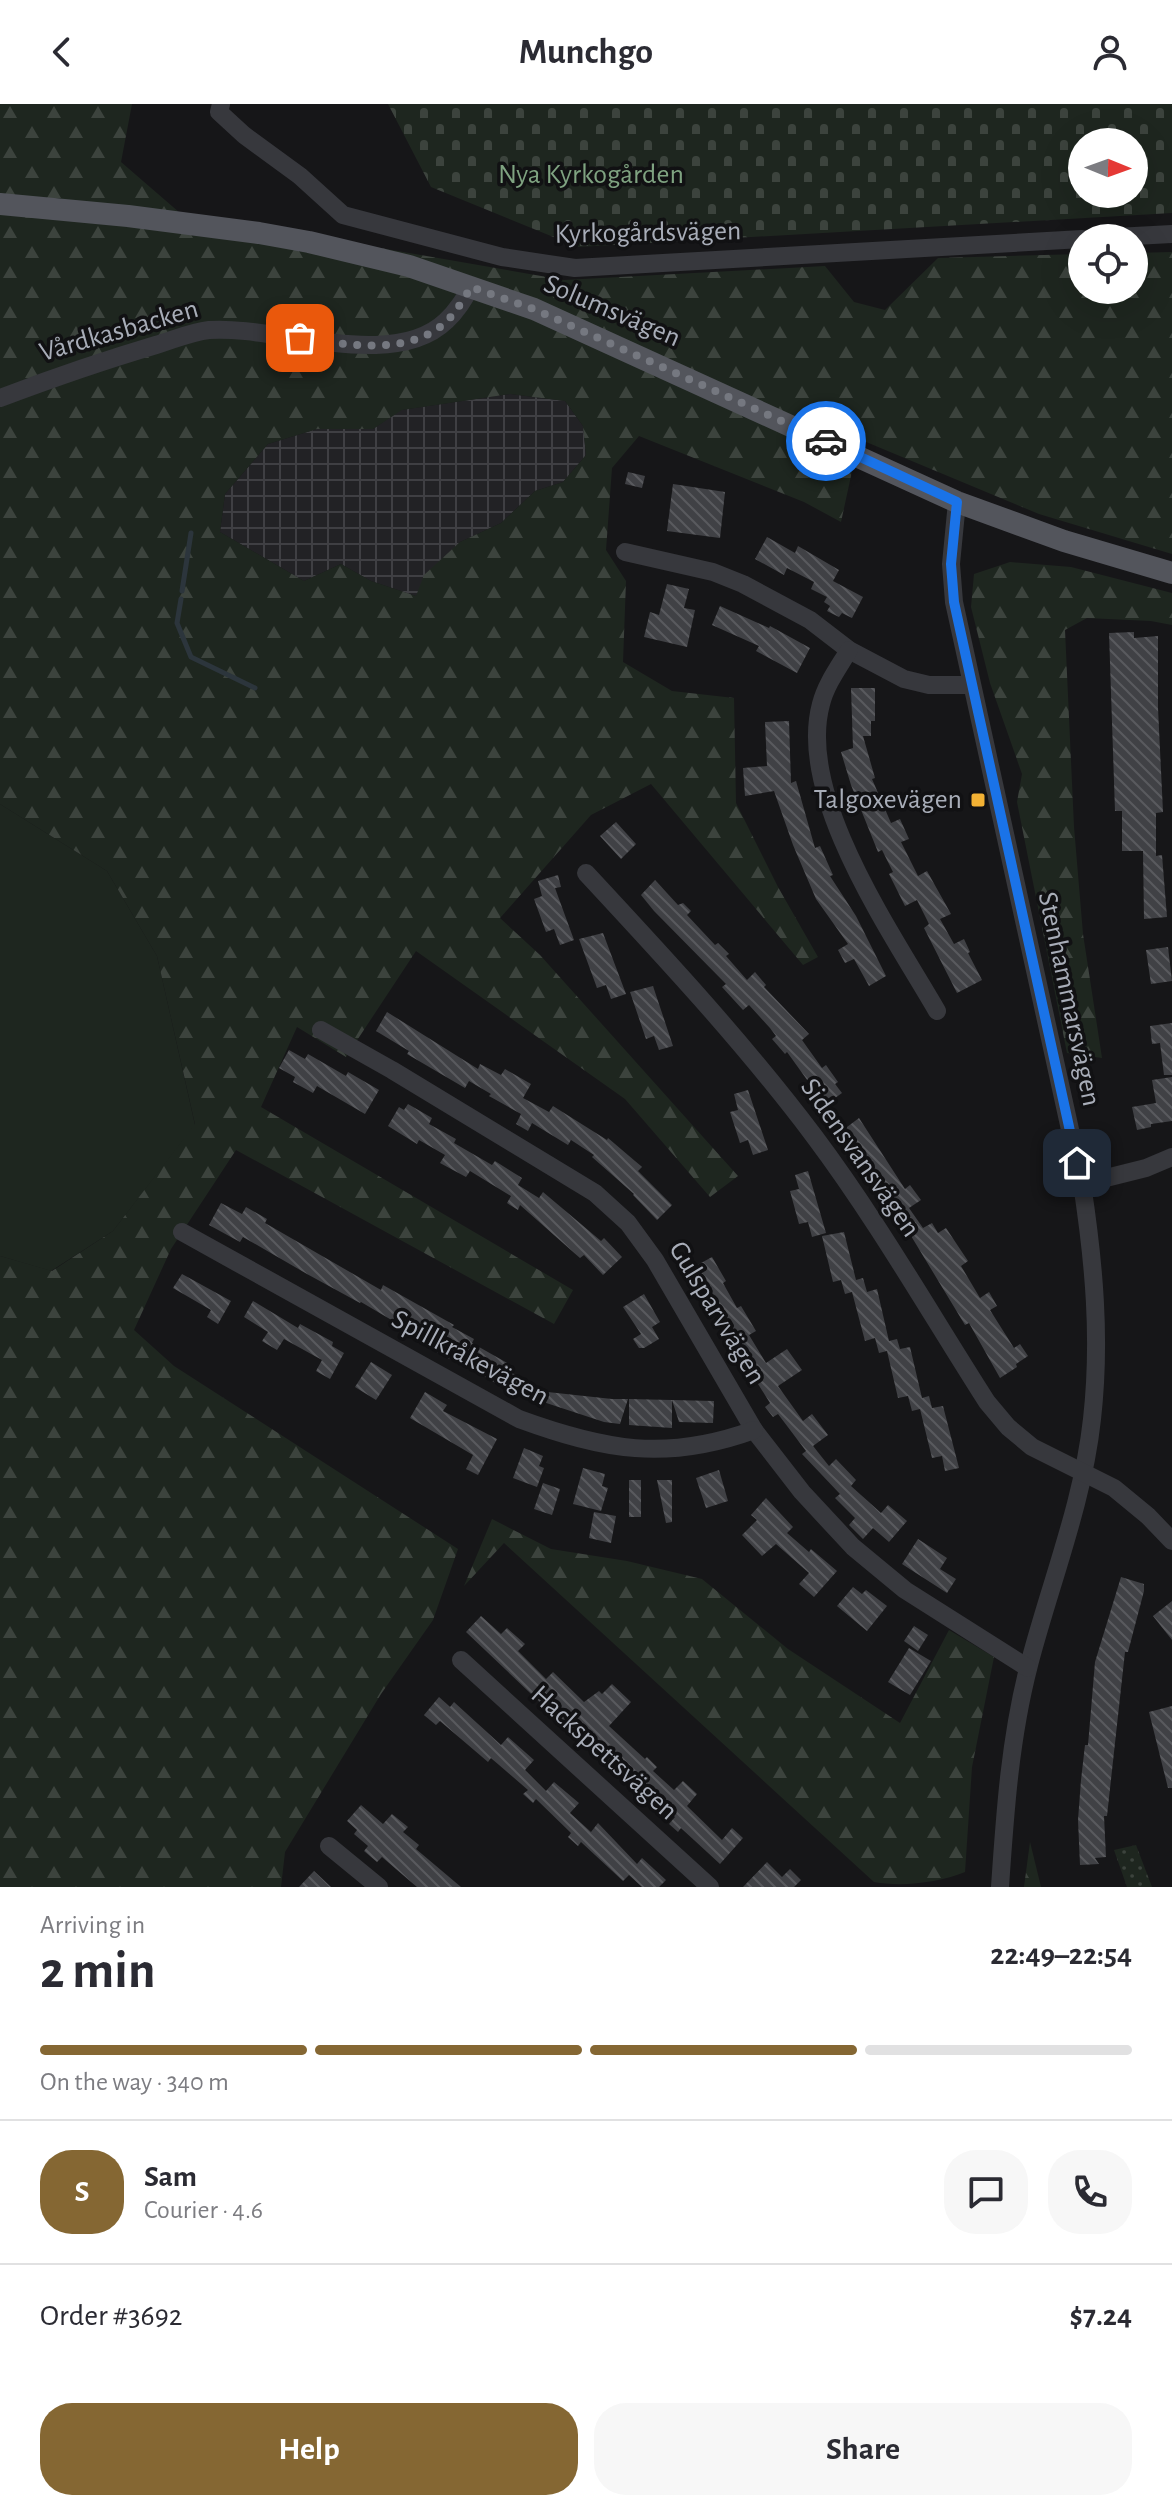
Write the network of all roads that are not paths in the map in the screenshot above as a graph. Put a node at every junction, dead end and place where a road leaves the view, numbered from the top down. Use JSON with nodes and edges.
{"nodes":[{"id":1,"x":221,"y":104,"type":"edge"},
{"id":2,"x":0,"y":204,"type":"edge"},
{"id":3,"x":1172,"y":234,"type":"edge"},
{"id":4,"x":1148,"y":235,"type":"edge"},
{"id":5,"x":1068,"y":240,"type":"edge"},
{"id":6,"x":471,"y":287,"type":"junction"},
{"id":7,"x":0,"y":398,"type":"edge"},
{"id":8,"x":957,"y":502,"type":"junction"},
{"id":9,"x":625,"y":552,"type":"dead end"},
{"id":10,"x":1172,"y":573,"type":"edge"},
{"id":11,"x":849,"y":650,"type":"junction"},
{"id":12,"x":971,"y":685,"type":"junction"},
{"id":13,"x":586,"y":873,"type":"dead end"},
{"id":14,"x":937,"y":1011,"type":"dead end"},
{"id":15,"x":321,"y":1030,"type":"dead end"},
{"id":16,"x":1172,"y":1157,"type":"edge"},
{"id":17,"x":1082,"y":1184,"type":"junction"},
{"id":18,"x":182,"y":1232,"type":"dead end"},
{"id":19,"x":754,"y":1430,"type":"junction"},
{"id":20,"x":1083,"y":1470,"type":"junction"},
{"id":21,"x":1172,"y":1541,"type":"edge"},
{"id":22,"x":461,"y":1660,"type":"dead end"},
{"id":23,"x":1028,"y":1668,"type":"junction"},
{"id":24,"x":329,"y":1846,"type":"dead end"},
{"id":25,"x":379,"y":1887,"type":"edge"},
{"id":26,"x":710,"y":1887,"type":"edge"},
{"id":27,"x":1000,"y":1887,"type":"edge"}],
"edges":[{"from":1,"to":5,"type":"street","name":"Kyrkogårdsvägen"},
{"from":2,"to":6,"type":"main road","name":"Solumsvägen"},
{"from":3,"to":4,"type":"street"},
{"from":6,"to":7,"type":"street","name":"Vårdkasbacken"},
{"from":6,"to":8,"type":"main road","name":"Solumsvägen"},
{"from":8,"to":10,"type":"main road","name":"Solumsvägen"},
{"from":8,"to":12,"type":"street","name":"Stenhammarsvägen"},
{"from":9,"to":11,"type":"street"},
{"from":11,"to":12,"type":"street"},
{"from":11,"to":14,"type":"street"},
{"from":12,"to":17,"type":"street","name":"Stenhammarsvägen"},
{"from":13,"to":20,"type":"street","name":"Sidensvansvägen"},
{"from":15,"to":19,"type":"street","name":"Gulsparvvägen"},
{"from":16,"to":17,"type":"street"},
{"from":17,"to":20,"type":"street","name":"Stenhammarsvägen"},
{"from":18,"to":19,"type":"street","name":"Spillkråkevägen"},
{"from":19,"to":23,"type":"street","name":"Gulsparvvägen"},
{"from":20,"to":21,"type":"street","name":"Sidensvansvägen"},
{"from":20,"to":23,"type":"street","name":"Stenhammarsvägen"},
{"from":22,"to":26,"type":"street","name":"Hackspettsvägen"},
{"from":23,"to":27,"type":"street","name":"Stenhammarsvägen"},
{"from":24,"to":25,"type":"street"}]}
